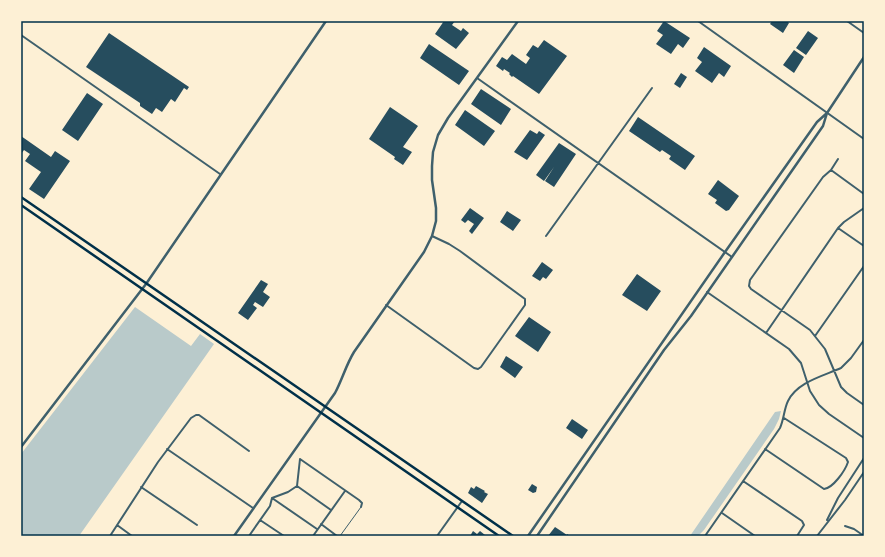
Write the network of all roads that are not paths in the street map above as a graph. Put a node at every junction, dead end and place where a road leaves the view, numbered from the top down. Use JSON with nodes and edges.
{"nodes":[{"id":1,"x":326,"y":21,"type":"edge"},
{"id":2,"x":518,"y":21,"type":"edge"},
{"id":3,"x":698,"y":21,"type":"edge"},
{"id":4,"x":847,"y":21,"type":"edge"},
{"id":5,"x":864,"y":33,"type":"edge"},
{"id":6,"x":21,"y":35,"type":"edge"},
{"id":7,"x":864,"y":58,"type":"edge"},
{"id":8,"x":477,"y":78,"type":"junction"},
{"id":9,"x":652,"y":88,"type":"dead end"},
{"id":10,"x":827,"y":113,"type":"junction"},
{"id":11,"x":864,"y":139,"type":"edge"},
{"id":12,"x":838,"y":159,"type":"dead end"},
{"id":13,"x":598,"y":163,"type":"junction"},
{"id":14,"x":831,"y":170,"type":"junction"},
{"id":15,"x":220,"y":174,"type":"junction"},
{"id":16,"x":864,"y":194,"type":"edge"},
{"id":17,"x":21,"y":197,"type":"edge"},
{"id":18,"x":21,"y":205,"type":"edge"},
{"id":19,"x":864,"y":208,"type":"edge"},
{"id":20,"x":838,"y":228,"type":"junction"},
{"id":21,"x":432,"y":236,"type":"junction"},
{"id":22,"x":546,"y":236,"type":"dead end"},
{"id":23,"x":864,"y":246,"type":"edge"},
{"id":24,"x":725,"y":252,"type":"junction"},
{"id":25,"x":732,"y":257,"type":"junction"},
{"id":26,"x":864,"y":266,"type":"edge"},
{"id":27,"x":146,"y":284,"type":"junction"},
{"id":28,"x":143,"y":289,"type":"junction"},
{"id":29,"x":707,"y":292,"type":"junction"},
{"id":30,"x":386,"y":305,"type":"junction"},
{"id":31,"x":782,"y":310,"type":"junction"},
{"id":32,"x":766,"y":333,"type":"junction"},
{"id":33,"x":815,"y":336,"type":"junction"},
{"id":34,"x":864,"y":340,"type":"edge"},
{"id":35,"x":834,"y":371,"type":"junction"},
{"id":36,"x":808,"y":383,"type":"junction"},
{"id":37,"x":864,"y":405,"type":"edge"},
{"id":38,"x":326,"y":407,"type":"junction"},
{"id":39,"x":321,"y":412,"type":"junction"},
{"id":40,"x":784,"y":418,"type":"junction"},
{"id":41,"x":864,"y":438,"type":"edge"},
{"id":42,"x":21,"y":447,"type":"edge"},
{"id":43,"x":167,"y":449,"type":"junction"},
{"id":44,"x":766,"y":449,"type":"junction"},
{"id":45,"x":249,"y":451,"type":"dead end"},
{"id":46,"x":864,"y":458,"type":"edge"},
{"id":47,"x":864,"y":472,"type":"edge"},
{"id":48,"x":743,"y":481,"type":"junction"},
{"id":49,"x":297,"y":486,"type":"junction"},
{"id":50,"x":141,"y":487,"type":"junction"},
{"id":51,"x":345,"y":491,"type":"junction"},
{"id":52,"x":272,"y":498,"type":"junction"},
{"id":53,"x":462,"y":500,"type":"junction"},
{"id":54,"x":458,"y":506,"type":"junction"},
{"id":55,"x":361,"y":507,"type":"joint"},
{"id":56,"x":253,"y":508,"type":"junction"},
{"id":57,"x":331,"y":510,"type":"junction"},
{"id":58,"x":722,"y":513,"type":"junction"},
{"id":59,"x":260,"y":520,"type":"junction"},
{"id":60,"x":826,"y":523,"type":"junction"},
{"id":61,"x":321,"y":524,"type":"junction"},
{"id":62,"x":117,"y":525,"type":"junction"},
{"id":63,"x":197,"y":525,"type":"dead end"},
{"id":64,"x":845,"y":526,"type":"dead end"},
{"id":65,"x":317,"y":529,"type":"junction"},
{"id":66,"x":110,"y":536,"type":"edge"},
{"id":67,"x":132,"y":536,"type":"edge"},
{"id":68,"x":234,"y":536,"type":"edge"},
{"id":69,"x":249,"y":536,"type":"edge"},
{"id":70,"x":284,"y":536,"type":"edge"},
{"id":71,"x":313,"y":536,"type":"edge"},
{"id":72,"x":337,"y":536,"type":"edge"},
{"id":73,"x":340,"y":536,"type":"edge"},
{"id":74,"x":438,"y":536,"type":"edge"},
{"id":75,"x":499,"y":536,"type":"edge"},
{"id":76,"x":513,"y":536,"type":"edge"},
{"id":77,"x":528,"y":536,"type":"edge"},
{"id":78,"x":537,"y":536,"type":"edge"},
{"id":79,"x":705,"y":536,"type":"edge"},
{"id":80,"x":755,"y":536,"type":"edge"},
{"id":81,"x":797,"y":536,"type":"edge"},
{"id":82,"x":817,"y":536,"type":"edge"},
{"id":83,"x":864,"y":536,"type":"edge"}],
"edges":[{"from":1,"to":15,"type":"street"},
{"from":2,"to":8,"type":"street"},
{"from":3,"to":10,"type":"street"},
{"from":4,"to":5,"type":"street"},
{"from":6,"to":15,"type":"street"},
{"from":7,"to":10,"type":"street"},
{"from":8,"to":13,"type":"street"},
{"from":8,"to":21,"type":"street"},
{"from":9,"to":13,"type":"street"},
{"from":10,"to":11,"type":"street"},
{"from":10,"to":24,"type":"street"},
{"from":10,"to":25,"type":"street"},
{"from":12,"to":14,"type":"street"},
{"from":13,"to":22,"type":"street"},
{"from":13,"to":24,"type":"street"},
{"from":14,"to":16,"type":"street"},
{"from":14,"to":31,"type":"street"},
{"from":15,"to":27,"type":"street"},
{"from":17,"to":27,"type":"main road"},
{"from":18,"to":28,"type":"main road"},
{"from":19,"to":20,"type":"street"},
{"from":20,"to":23,"type":"street"},
{"from":20,"to":31,"type":"street"},
{"from":21,"to":30,"type":"street"},
{"from":21,"to":30,"type":"street"},
{"from":24,"to":25,"type":"street"},
{"from":24,"to":77,"type":"street"},
{"from":25,"to":29,"type":"street"},
{"from":26,"to":33,"type":"street"},
{"from":27,"to":28,"type":"street"},
{"from":27,"to":38,"type":"main road"},
{"from":28,"to":39,"type":"main road"},
{"from":28,"to":42,"type":"street"},
{"from":29,"to":32,"type":"street"},
{"from":29,"to":78,"type":"street"},
{"from":30,"to":38,"type":"street"},
{"from":31,"to":32,"type":"street"},
{"from":31,"to":33,"type":"street"},
{"from":32,"to":36,"type":"street"},
{"from":33,"to":35,"type":"street"},
{"from":34,"to":35,"type":"street"},
{"from":35,"to":36,"type":"street"},
{"from":35,"to":37,"type":"street"},
{"from":36,"to":40,"type":"street"},
{"from":36,"to":41,"type":"street"},
{"from":38,"to":39,"type":"street"},
{"from":38,"to":53,"type":"main road"},
{"from":39,"to":54,"type":"main road"},
{"from":39,"to":56,"type":"street"},
{"from":40,"to":44,"type":"street"},
{"from":40,"to":44,"type":"street"},
{"from":43,"to":45,"type":"street"},
{"from":43,"to":50,"type":"street"},
{"from":43,"to":56,"type":"street"},
{"from":44,"to":48,"type":"street"},
{"from":46,"to":60,"type":"street"},
{"from":47,"to":60,"type":"street"},
{"from":48,"to":58,"type":"street"},
{"from":48,"to":81,"type":"street"},
{"from":49,"to":51,"type":"street"},
{"from":49,"to":52,"type":"street"},
{"from":49,"to":57,"type":"street"},
{"from":50,"to":62,"type":"street"},
{"from":50,"to":63,"type":"street"},
{"from":51,"to":55,"type":"street"},
{"from":51,"to":57,"type":"street"},
{"from":52,"to":59,"type":"street"},
{"from":52,"to":65,"type":"street"},
{"from":53,"to":54,"type":"street"},
{"from":53,"to":76,"type":"main road"},
{"from":54,"to":74,"type":"street"},
{"from":54,"to":75,"type":"main road"},
{"from":55,"to":73,"type":"lane"},
{"from":56,"to":68,"type":"street"},
{"from":57,"to":61,"type":"street"},
{"from":58,"to":79,"type":"street"},
{"from":58,"to":80,"type":"street"},
{"from":59,"to":69,"type":"street"},
{"from":59,"to":70,"type":"street"},
{"from":60,"to":82,"type":"street"},
{"from":61,"to":65,"type":"street"},
{"from":61,"to":72,"type":"street"},
{"from":62,"to":66,"type":"street"},
{"from":62,"to":67,"type":"street"},
{"from":64,"to":83,"type":"street"},
{"from":65,"to":71,"type":"street"}]}
